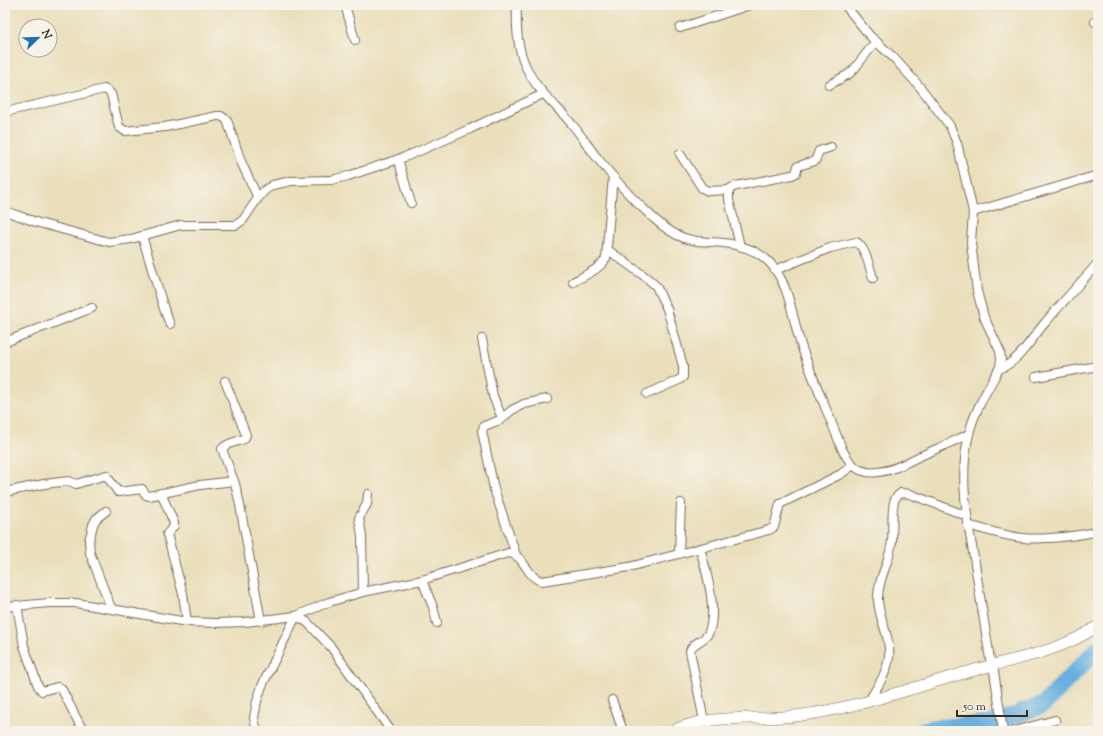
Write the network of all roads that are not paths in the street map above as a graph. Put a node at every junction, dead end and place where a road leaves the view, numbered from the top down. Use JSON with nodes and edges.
{"nodes":[{"id":1,"x":345,"y":5,"type":"edge"},
{"id":2,"x":517,"y":5,"type":"edge"},
{"id":3,"x":750,"y":5,"type":"edge"},
{"id":4,"x":846,"y":5,"type":"edge"},
{"id":5,"x":680,"y":28,"type":"dead end"},
{"id":6,"x":355,"y":40,"type":"dead end"},
{"id":7,"x":876,"y":42,"type":"junction"},
{"id":8,"x":829,"y":85,"type":"dead end"},
{"id":9,"x":543,"y":94,"type":"junction"},
{"id":10,"x":5,"y":112,"type":"edge"},
{"id":11,"x":831,"y":147,"type":"dead end"},
{"id":12,"x":680,"y":154,"type":"dead end"},
{"id":13,"x":398,"y":159,"type":"junction"},
{"id":14,"x":1098,"y":175,"type":"edge"},
{"id":15,"x":613,"y":177,"type":"junction"},
{"id":16,"x":729,"y":190,"type":"junction"},
{"id":17,"x":258,"y":198,"type":"junction"},
{"id":18,"x":411,"y":203,"type":"dead end"},
{"id":19,"x":5,"y":211,"type":"edge"},
{"id":20,"x":972,"y":212,"type":"junction"},
{"id":21,"x":142,"y":236,"type":"junction"},
{"id":22,"x":740,"y":246,"type":"junction"},
{"id":23,"x":608,"y":250,"type":"junction"},
{"id":24,"x":1098,"y":263,"type":"edge"},
{"id":25,"x":775,"y":270,"type":"junction"},
{"id":26,"x":873,"y":278,"type":"dead end"},
{"id":27,"x":573,"y":282,"type":"dead end"},
{"id":28,"x":92,"y":308,"type":"dead end"},
{"id":29,"x":170,"y":324,"type":"dead end"},
{"id":30,"x":482,"y":339,"type":"dead end"},
{"id":31,"x":5,"y":342,"type":"edge"},
{"id":32,"x":1098,"y":366,"type":"edge"},
{"id":33,"x":999,"y":369,"type":"junction"},
{"id":34,"x":1036,"y":377,"type":"dead end"},
{"id":35,"x":225,"y":381,"type":"dead end"},
{"id":36,"x":647,"y":394,"type":"dead end"},
{"id":37,"x":547,"y":399,"type":"dead end"},
{"id":38,"x":502,"y":418,"type":"junction"},
{"id":39,"x":969,"y":434,"type":"junction"},
{"id":40,"x":853,"y":465,"type":"junction"},
{"id":41,"x":234,"y":481,"type":"junction"},
{"id":42,"x":5,"y":492,"type":"edge"},
{"id":43,"x":161,"y":493,"type":"junction"},
{"id":44,"x":368,"y":494,"type":"dead end"},
{"id":45,"x":681,"y":503,"type":"dead end"},
{"id":46,"x":106,"y":511,"type":"dead end"},
{"id":47,"x":967,"y":516,"type":"junction"},
{"id":48,"x":968,"y":525,"type":"junction"},
{"id":49,"x":1098,"y":531,"type":"edge"},
{"id":50,"x":700,"y":548,"type":"junction"},
{"id":51,"x":679,"y":554,"type":"junction"},
{"id":52,"x":516,"y":555,"type":"junction"},
{"id":53,"x":422,"y":580,"type":"junction"},
{"id":54,"x":363,"y":592,"type":"junction"},
{"id":55,"x":17,"y":605,"type":"junction"},
{"id":56,"x":5,"y":607,"type":"edge"},
{"id":57,"x":111,"y":608,"type":"junction"},
{"id":58,"x":296,"y":616,"type":"junction"},
{"id":59,"x":261,"y":621,"type":"junction"},
{"id":60,"x":187,"y":622,"type":"junction"},
{"id":61,"x":437,"y":623,"type":"dead end"},
{"id":62,"x":1098,"y":626,"type":"edge"},
{"id":63,"x":992,"y":666,"type":"junction"},
{"id":64,"x":612,"y":700,"type":"dead end"},
{"id":65,"x":869,"y":701,"type":"junction"},
{"id":66,"x":1055,"y":720,"type":"dead end"},
{"id":67,"x":704,"y":721,"type":"junction"},
{"id":68,"x":89,"y":731,"type":"edge"},
{"id":69,"x":257,"y":731,"type":"edge"},
{"id":70,"x":391,"y":731,"type":"edge"},
{"id":71,"x":623,"y":731,"type":"edge"},
{"id":72,"x":673,"y":731,"type":"edge"},
{"id":73,"x":1003,"y":731,"type":"edge"},
{"id":74,"x":1014,"y":731,"type":"edge"}],
"edges":[{"from":1,"to":6,"type":"street"},
{"from":2,"to":9,"type":"street"},
{"from":3,"to":5,"type":"street"},
{"from":4,"to":7,"type":"street"},
{"from":7,"to":8,"type":"street"},
{"from":7,"to":20,"type":"street"},
{"from":9,"to":13,"type":"street"},
{"from":9,"to":15,"type":"street"},
{"from":10,"to":17,"type":"street"},
{"from":11,"to":16,"type":"street"},
{"from":12,"to":16,"type":"street"},
{"from":13,"to":17,"type":"street"},
{"from":13,"to":18,"type":"street"},
{"from":14,"to":20,"type":"street"},
{"from":15,"to":22,"type":"street"},
{"from":15,"to":23,"type":"street"},
{"from":16,"to":22,"type":"street"},
{"from":17,"to":21,"type":"street"},
{"from":19,"to":21,"type":"street"},
{"from":20,"to":33,"type":"street"},
{"from":21,"to":29,"type":"street"},
{"from":22,"to":25,"type":"street"},
{"from":23,"to":27,"type":"street"},
{"from":23,"to":36,"type":"street"},
{"from":24,"to":33,"type":"street"},
{"from":25,"to":26,"type":"street"},
{"from":25,"to":40,"type":"street"},
{"from":28,"to":31,"type":"street"},
{"from":30,"to":38,"type":"street"},
{"from":32,"to":34,"type":"street"},
{"from":33,"to":39,"type":"street"},
{"from":35,"to":41,"type":"street"},
{"from":37,"to":38,"type":"street"},
{"from":38,"to":52,"type":"street"},
{"from":39,"to":40,"type":"street"},
{"from":39,"to":47,"type":"street"},
{"from":40,"to":50,"type":"street"},
{"from":41,"to":43,"type":"street"},
{"from":41,"to":59,"type":"street"},
{"from":42,"to":43,"type":"street"},
{"from":43,"to":60,"type":"street"},
{"from":44,"to":54,"type":"street"},
{"from":45,"to":51,"type":"street"},
{"from":46,"to":57,"type":"street"},
{"from":47,"to":48,"type":"street"},
{"from":47,"to":65,"type":"street"},
{"from":48,"to":49,"type":"street"},
{"from":48,"to":63,"type":"street"},
{"from":50,"to":51,"type":"street"},
{"from":50,"to":67,"type":"street"},
{"from":51,"to":52,"type":"street"},
{"from":52,"to":53,"type":"street"},
{"from":53,"to":54,"type":"street"},
{"from":53,"to":61,"type":"street"},
{"from":54,"to":58,"type":"street"},
{"from":55,"to":56,"type":"street"},
{"from":55,"to":57,"type":"street"},
{"from":55,"to":68,"type":"street"},
{"from":57,"to":60,"type":"street"},
{"from":58,"to":59,"type":"street"},
{"from":58,"to":69,"type":"street"},
{"from":58,"to":70,"type":"street"},
{"from":59,"to":60,"type":"street"},
{"from":62,"to":63,"type":"main road"},
{"from":63,"to":65,"type":"main road"},
{"from":63,"to":73,"type":"street"},
{"from":64,"to":71,"type":"street"},
{"from":65,"to":67,"type":"main road"},
{"from":66,"to":74,"type":"street"},
{"from":67,"to":72,"type":"main road"}]}
